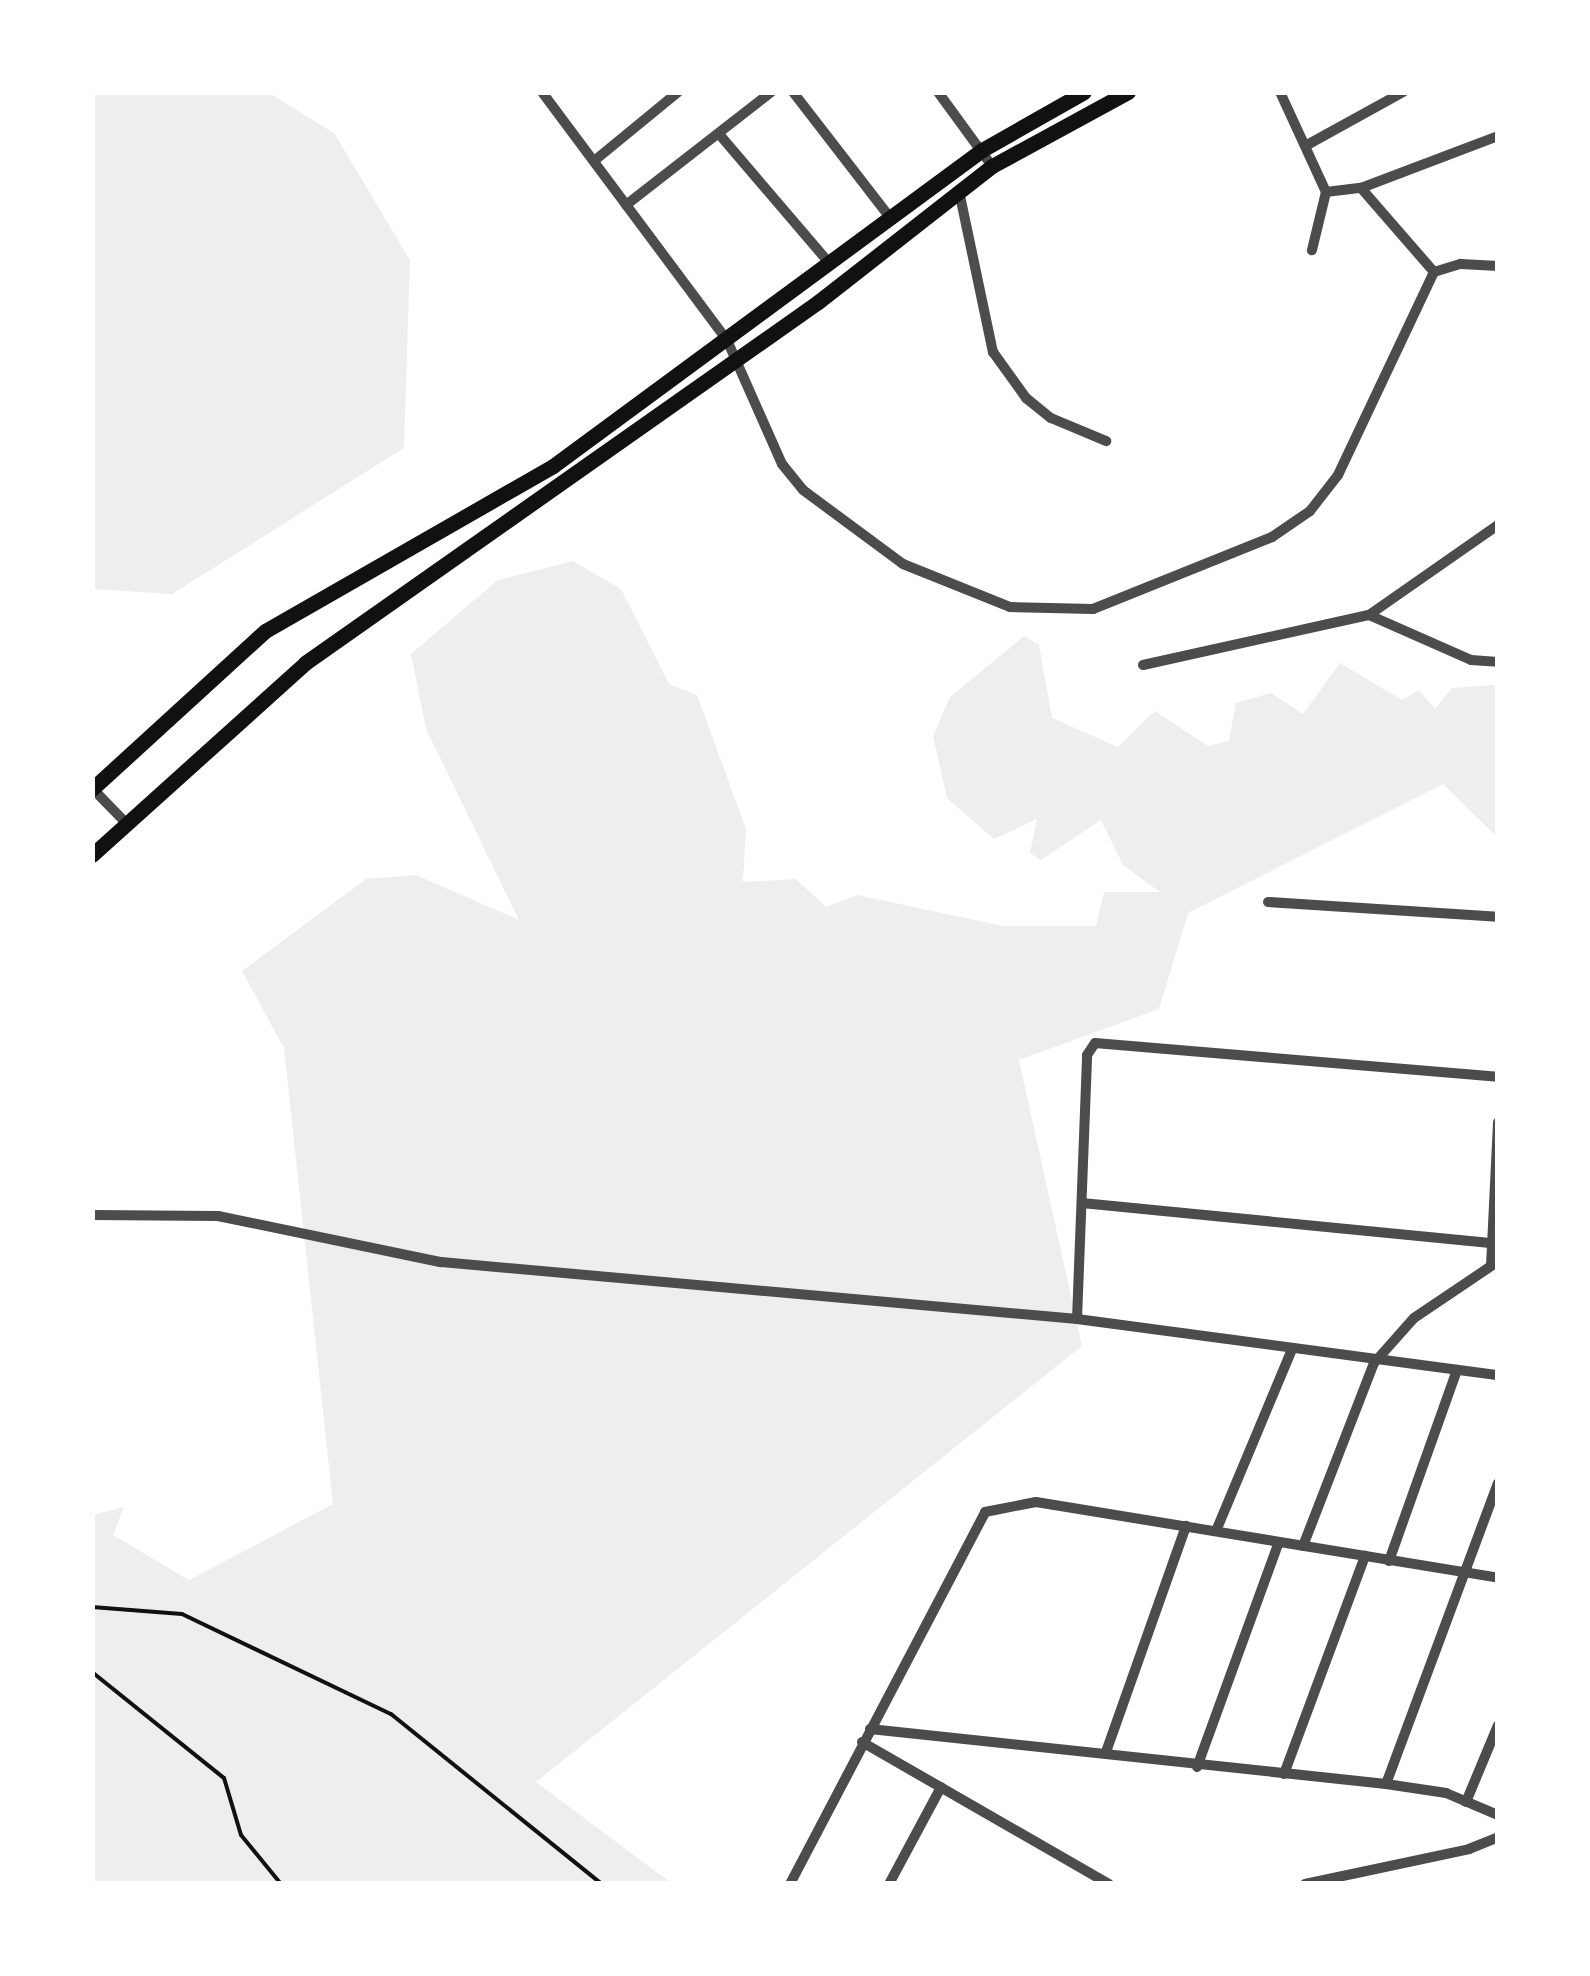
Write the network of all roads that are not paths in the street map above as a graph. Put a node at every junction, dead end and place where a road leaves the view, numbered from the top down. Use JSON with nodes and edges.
{"nodes":[{"id":1,"x":542,"y":92,"type":"edge"},
{"id":2,"x":678,"y":92,"type":"edge"},
{"id":3,"x":771,"y":92,"type":"edge"},
{"id":4,"x":793,"y":92,"type":"edge"},
{"id":5,"x":938,"y":92,"type":"edge"},
{"id":6,"x":1084,"y":92,"type":"edge"},
{"id":7,"x":1128,"y":92,"type":"edge"},
{"id":8,"x":1280,"y":92,"type":"edge"},
{"id":9,"x":1402,"y":92,"type":"edge"},
{"id":10,"x":755,"y":98,"type":"edge"},
{"id":11,"x":718,"y":134,"type":"junction"},
{"id":12,"x":1498,"y":136,"type":"edge"},
{"id":13,"x":1307,"y":145,"type":"junction"},
{"id":14,"x":982,"y":150,"type":"junction"},
{"id":15,"x":594,"y":161,"type":"junction"},
{"id":16,"x":992,"y":166,"type":"junction"},
{"id":17,"x":1361,"y":188,"type":"junction"},
{"id":18,"x":959,"y":191,"type":"junction"},
{"id":19,"x":1326,"y":192,"type":"junction"},
{"id":20,"x":626,"y":204,"type":"junction"},
{"id":21,"x":891,"y":219,"type":"junction"},
{"id":22,"x":1312,"y":250,"type":"dead end"},
{"id":23,"x":832,"y":264,"type":"junction"},
{"id":24,"x":1498,"y":266,"type":"edge"},
{"id":25,"x":1434,"y":272,"type":"junction"},
{"id":26,"x":727,"y":340,"type":"junction"},
{"id":27,"x":740,"y":358,"type":"junction"},
{"id":28,"x":1106,"y":440,"type":"dead end"},
{"id":29,"x":1498,"y":525,"type":"edge"},
{"id":30,"x":1369,"y":615,"type":"junction"},
{"id":31,"x":1498,"y":662,"type":"edge"},
{"id":32,"x":1143,"y":665,"type":"dead end"},
{"id":33,"x":93,"y":788,"type":"edge"},
{"id":34,"x":126,"y":824,"type":"junction"},
{"id":35,"x":93,"y":855,"type":"edge"},
{"id":36,"x":1268,"y":902,"type":"dead end"},
{"id":37,"x":1498,"y":917,"type":"edge"},
{"id":38,"x":1498,"y":1077,"type":"edge"},
{"id":39,"x":1498,"y":1122,"type":"edge"},
{"id":40,"x":1082,"y":1203,"type":"junction"},
{"id":41,"x":92,"y":1216,"type":"edge"},
{"id":42,"x":1495,"y":1244,"type":"edge"},
{"id":43,"x":1077,"y":1318,"type":"junction"},
{"id":44,"x":1291,"y":1352,"type":"junction"},
{"id":45,"x":1374,"y":1363,"type":"junction"},
{"id":46,"x":1457,"y":1370,"type":"junction"},
{"id":47,"x":1498,"y":1375,"type":"edge"},
{"id":48,"x":1498,"y":1482,"type":"edge"},
{"id":49,"x":1186,"y":1526,"type":"junction"},
{"id":50,"x":1216,"y":1530,"type":"junction"},
{"id":51,"x":1279,"y":1542,"type":"junction"},
{"id":52,"x":1303,"y":1546,"type":"junction"},
{"id":53,"x":1365,"y":1556,"type":"junction"},
{"id":54,"x":1388,"y":1561,"type":"junction"},
{"id":55,"x":1465,"y":1574,"type":"junction"},
{"id":56,"x":1498,"y":1578,"type":"edge"},
{"id":57,"x":1498,"y":1725,"type":"edge"},
{"id":58,"x":870,"y":1728,"type":"junction"},
{"id":59,"x":862,"y":1742,"type":"junction"},
{"id":60,"x":1106,"y":1752,"type":"junction"},
{"id":61,"x":1196,"y":1766,"type":"junction"},
{"id":62,"x":1284,"y":1774,"type":"junction"},
{"id":63,"x":1386,"y":1784,"type":"junction"},
{"id":64,"x":941,"y":1787,"type":"junction"},
{"id":65,"x":1466,"y":1802,"type":"junction"},
{"id":66,"x":1498,"y":1814,"type":"edge"},
{"id":67,"x":1498,"y":1837,"type":"edge"},
{"id":68,"x":1345,"y":1880,"type":"edge"},
{"id":69,"x":790,"y":1884,"type":"edge"},
{"id":70,"x":888,"y":1884,"type":"edge"},
{"id":71,"x":1110,"y":1884,"type":"edge"},
{"id":72,"x":1305,"y":1884,"type":"edge"}],
"edges":[{"from":1,"to":15,"type":"street"},
{"from":2,"to":15,"type":"street"},
{"from":3,"to":10,"type":"street"},
{"from":4,"to":21,"type":"street"},
{"from":5,"to":14,"type":"street"},
{"from":6,"to":14,"type":"main road"},
{"from":7,"to":16,"type":"main road"},
{"from":8,"to":13,"type":"street"},
{"from":9,"to":13,"type":"street"},
{"from":10,"to":11,"type":"street"},
{"from":11,"to":20,"type":"street"},
{"from":11,"to":23,"type":"street"},
{"from":12,"to":17,"type":"street"},
{"from":13,"to":19,"type":"street"},
{"from":14,"to":16,"type":"street"},
{"from":14,"to":21,"type":"main road"},
{"from":15,"to":20,"type":"street"},
{"from":16,"to":18,"type":"main road"},
{"from":17,"to":19,"type":"street"},
{"from":17,"to":25,"type":"street"},
{"from":18,"to":27,"type":"main road"},
{"from":18,"to":28,"type":"street"},
{"from":19,"to":22,"type":"street"},
{"from":20,"to":26,"type":"street"},
{"from":21,"to":23,"type":"main road"},
{"from":23,"to":26,"type":"main road"},
{"from":24,"to":25,"type":"street"},
{"from":25,"to":27,"type":"street"},
{"from":26,"to":27,"type":"street"},
{"from":26,"to":33,"type":"main road"},
{"from":27,"to":34,"type":"main road"},
{"from":29,"to":30,"type":"street"},
{"from":30,"to":31,"type":"street"},
{"from":30,"to":32,"type":"street"},
{"from":33,"to":34,"type":"street"},
{"from":34,"to":35,"type":"main road"},
{"from":36,"to":37,"type":"street"},
{"from":38,"to":40,"type":"street"},
{"from":39,"to":42,"type":"street"},
{"from":40,"to":42,"type":"street"},
{"from":40,"to":43,"type":"street"},
{"from":41,"to":43,"type":"street"},
{"from":42,"to":45,"type":"street"},
{"from":43,"to":44,"type":"street"},
{"from":44,"to":45,"type":"street"},
{"from":44,"to":50,"type":"street"},
{"from":45,"to":46,"type":"street"},
{"from":45,"to":52,"type":"street"},
{"from":46,"to":47,"type":"street"},
{"from":46,"to":54,"type":"street"},
{"from":48,"to":55,"type":"street"},
{"from":49,"to":50,"type":"street"},
{"from":49,"to":58,"type":"street"},
{"from":49,"to":60,"type":"street"},
{"from":50,"to":51,"type":"street"},
{"from":51,"to":52,"type":"street"},
{"from":51,"to":61,"type":"street"},
{"from":52,"to":53,"type":"street"},
{"from":53,"to":54,"type":"street"},
{"from":53,"to":62,"type":"street"},
{"from":54,"to":55,"type":"street"},
{"from":55,"to":56,"type":"street"},
{"from":55,"to":63,"type":"street"},
{"from":57,"to":65,"type":"street"},
{"from":58,"to":59,"type":"street"},
{"from":58,"to":60,"type":"street"},
{"from":59,"to":64,"type":"street"},
{"from":59,"to":69,"type":"street"},
{"from":60,"to":61,"type":"street"},
{"from":61,"to":62,"type":"street"},
{"from":62,"to":63,"type":"street"},
{"from":63,"to":65,"type":"street"},
{"from":64,"to":70,"type":"street"},
{"from":64,"to":71,"type":"street"},
{"from":65,"to":66,"type":"street"},
{"from":67,"to":68,"type":"street"},
{"from":68,"to":72,"type":"street"}]}
